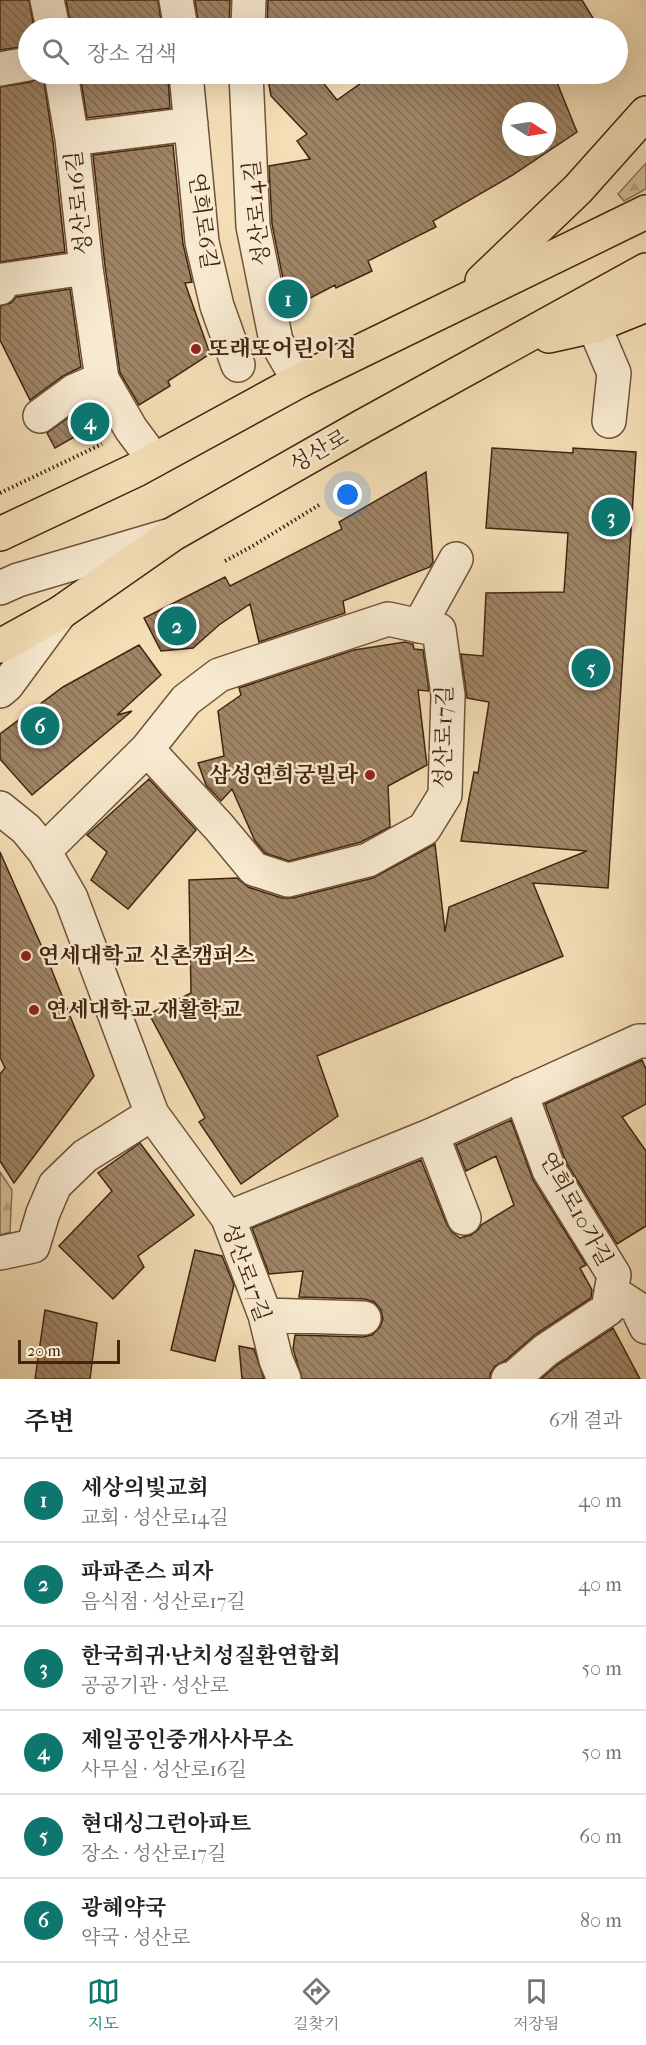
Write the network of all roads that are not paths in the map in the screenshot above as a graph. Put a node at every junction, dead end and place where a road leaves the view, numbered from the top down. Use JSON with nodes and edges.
{"nodes":[{"id":1,"x":47,"y":0,"type":"edge"},
{"id":2,"x":176,"y":0,"type":"edge"},
{"id":3,"x":249,"y":0,"type":"edge"},
{"id":4,"x":51,"y":18,"type":"edge"},
{"id":5,"x":179,"y":18,"type":"edge"},
{"id":6,"x":248,"y":18,"type":"edge"},
{"id":7,"x":18,"y":66,"type":"edge"},
{"id":8,"x":0,"y":69,"type":"edge"},
{"id":9,"x":63,"y":84,"type":"edge"},
{"id":10,"x":187,"y":84,"type":"edge"},
{"id":11,"x":246,"y":84,"type":"edge"},
{"id":12,"x":646,"y":113,"type":"edge"},
{"id":13,"x":191,"y":124,"type":"junction"},
{"id":14,"x":72,"y":139,"type":"junction"},
{"id":15,"x":646,"y":212,"type":"edge"},
{"id":16,"x":86,"y":268,"type":"junction"},
{"id":17,"x":646,"y":270,"type":"edge"},
{"id":18,"x":0,"y":288,"type":"edge"},
{"id":19,"x":460,"y":301,"type":"junction"},
{"id":20,"x":646,"y":305,"type":"edge"},
{"id":21,"x":594,"y":326,"type":"junction"},
{"id":22,"x":509,"y":345,"type":"junction"},
{"id":23,"x":238,"y":365,"type":"dead end"},
{"id":24,"x":102,"y":379,"type":"junction"},
{"id":25,"x":299,"y":381,"type":"junction"},
{"id":26,"x":40,"y":416,"type":"dead end"},
{"id":27,"x":609,"y":421,"type":"dead end"},
{"id":28,"x":154,"y":460,"type":"junction"},
{"id":29,"x":0,"y":534,"type":"edge"},
{"id":30,"x":173,"y":534,"type":"junction"},
{"id":31,"x":456,"y":559,"type":"dead end"},
{"id":32,"x":0,"y":588,"type":"edge"},
{"id":33,"x":60,"y":613,"type":"junction"},
{"id":34,"x":419,"y":626,"type":"junction"},
{"id":35,"x":0,"y":646,"type":"edge"},
{"id":36,"x":0,"y":690,"type":"edge"},
{"id":37,"x":147,"y":749,"type":"junction"},
{"id":38,"x":0,"y":808,"type":"edge"},
{"id":39,"x":44,"y":851,"type":"junction"},
{"id":40,"x":646,"y":1041,"type":"edge"},
{"id":41,"x":521,"y":1094,"type":"junction"},
{"id":42,"x":152,"y":1114,"type":"junction"},
{"id":43,"x":432,"y":1135,"type":"junction"},
{"id":44,"x":228,"y":1218,"type":"junction"},
{"id":45,"x":464,"y":1218,"type":"dead end"},
{"id":46,"x":0,"y":1253,"type":"edge"},
{"id":47,"x":611,"y":1291,"type":"junction"},
{"id":48,"x":646,"y":1294,"type":"edge"},
{"id":49,"x":265,"y":1315,"type":"junction"},
{"id":50,"x":364,"y":1318,"type":"dead end"},
{"id":51,"x":646,"y":1327,"type":"edge"},
{"id":52,"x":284,"y":1379,"type":"edge"},
{"id":53,"x":508,"y":1379,"type":"edge"}],
"edges":[{"from":1,"to":4,"type":"street"},
{"from":2,"to":5,"type":"street"},
{"from":3,"to":6,"type":"street"},
{"from":7,"to":8,"type":"street"},
{"from":9,"to":14,"type":"street","name":"성산로16길"},
{"from":10,"to":13,"type":"street","name":"연희로6길"},
{"from":11,"to":25,"type":"street","name":"성산로14길"},
{"from":12,"to":19,"type":"main road"},
{"from":13,"to":14,"type":"street","name":"성산로16길"},
{"from":13,"to":23,"type":"street","name":"연희로6길"},
{"from":14,"to":16,"type":"street","name":"성산로16길"},
{"from":15,"to":19,"type":"main road"},
{"from":16,"to":18,"type":"street","name":"성산로16길"},
{"from":16,"to":24,"type":"street","name":"성산로16길"},
{"from":17,"to":22,"type":"main road","name":"성산로"},
{"from":19,"to":25,"type":"main road"},
{"from":20,"to":21,"type":"main road"},
{"from":21,"to":22,"type":"main road"},
{"from":21,"to":27,"type":"street"},
{"from":22,"to":30,"type":"main road","name":"성산로"},
{"from":24,"to":26,"type":"street"},
{"from":24,"to":28,"type":"street","name":"성산로16길"},
{"from":25,"to":28,"type":"main road"},
{"from":28,"to":29,"type":"main road"},
{"from":30,"to":32,"type":"street"},
{"from":30,"to":33,"type":"main road","name":"성산로"},
{"from":31,"to":34,"type":"street"},
{"from":33,"to":35,"type":"main road","name":"성산로"},
{"from":33,"to":36,"type":"street"},
{"from":34,"to":37,"type":"street","name":"성산로17길"},
{"from":34,"to":37,"type":"street","name":"성산로17길"},
{"from":37,"to":39,"type":"street","name":"성산로17길"},
{"from":38,"to":39,"type":"street","name":"성산로17길"},
{"from":39,"to":42,"type":"street","name":"성산로17길"},
{"from":40,"to":41,"type":"street"},
{"from":41,"to":43,"type":"street"},
{"from":41,"to":47,"type":"street","name":"연희로10가길"},
{"from":42,"to":44,"type":"street","name":"성산로17길"},
{"from":42,"to":46,"type":"street"},
{"from":43,"to":44,"type":"street"},
{"from":43,"to":45,"type":"street"},
{"from":44,"to":49,"type":"street","name":"성산로17길"},
{"from":47,"to":48,"type":"street","name":"연희로10가길"},
{"from":47,"to":51,"type":"street","name":"연희로10가길"},
{"from":47,"to":53,"type":"street","name":"연희로10가길"},
{"from":49,"to":50,"type":"street"},
{"from":49,"to":52,"type":"street","name":"성산로17길"}]}
